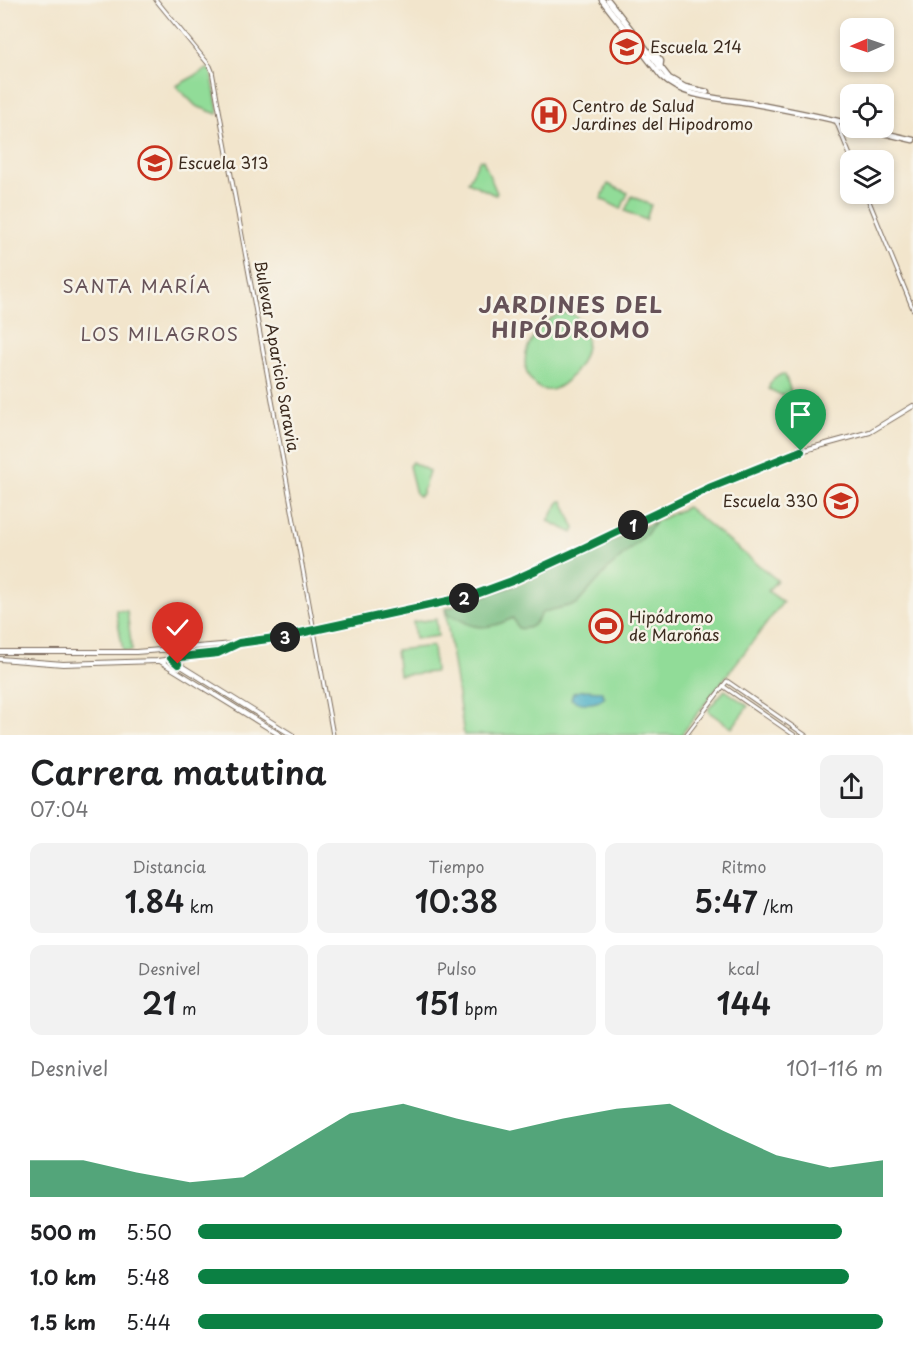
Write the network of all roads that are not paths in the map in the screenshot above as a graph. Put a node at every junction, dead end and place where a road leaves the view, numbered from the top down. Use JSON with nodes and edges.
{"nodes":[{"id":1,"x":156,"y":0,"type":"edge"},
{"id":2,"x":602,"y":0,"type":"edge"},
{"id":3,"x":608,"y":0,"type":"edge"},
{"id":4,"x":648,"y":57,"type":"junction"},
{"id":5,"x":744,"y":101,"type":"junction"},
{"id":6,"x":836,"y":121,"type":"junction"},
{"id":7,"x":840,"y":122,"type":"edge"},
{"id":8,"x":894,"y":136,"type":"edge"},
{"id":9,"x":913,"y":141,"type":"edge"},
{"id":10,"x":848,"y":150,"type":"edge"},
{"id":11,"x":870,"y":204,"type":"edge"},
{"id":12,"x":913,"y":309,"type":"edge"},
{"id":13,"x":913,"y":406,"type":"edge"},
{"id":14,"x":315,"y":630,"type":"junction"},
{"id":15,"x":239,"y":643,"type":"junction"},
{"id":16,"x":168,"y":649,"type":"junction"},
{"id":17,"x":0,"y":652,"type":"edge"},
{"id":18,"x":171,"y":658,"type":"junction"},
{"id":19,"x":0,"y":659,"type":"edge"},
{"id":20,"x":160,"y":661,"type":"junction"},
{"id":21,"x":723,"y":686,"type":"junction"},
{"id":22,"x":280,"y":735,"type":"edge"},
{"id":23,"x":292,"y":735,"type":"edge"},
{"id":24,"x":333,"y":735,"type":"edge"},
{"id":25,"x":686,"y":735,"type":"edge"},
{"id":26,"x":794,"y":735,"type":"edge"},
{"id":27,"x":805,"y":735,"type":"edge"}],
"edges":[{"from":1,"to":14,"type":"street","name":"Bulevar Aparicio Saravia"},
{"from":2,"to":4,"type":"main road"},
{"from":3,"to":4,"type":"main road"},
{"from":4,"to":5,"type":"main road"},
{"from":4,"to":5,"type":"main road"},
{"from":5,"to":6,"type":"main road"},
{"from":6,"to":7,"type":"main road"},
{"from":6,"to":10,"type":"street"},
{"from":8,"to":9,"type":"main road"},
{"from":11,"to":12,"type":"street"},
{"from":13,"to":14,"type":"main road"},
{"from":14,"to":15,"type":"main road"},
{"from":14,"to":24,"type":"street","name":"Bulevar Aparicio Saravia"},
{"from":15,"to":16,"type":"main road"},
{"from":15,"to":18,"type":"main road"},
{"from":16,"to":17,"type":"main road"},
{"from":16,"to":18,"type":"main road"},
{"from":18,"to":20,"type":"main road"},
{"from":18,"to":23,"type":"main road"},
{"from":19,"to":20,"type":"main road"},
{"from":20,"to":22,"type":"main road"},
{"from":21,"to":25,"type":"street"},
{"from":21,"to":26,"type":"street"},
{"from":21,"to":27,"type":"street"}]}
